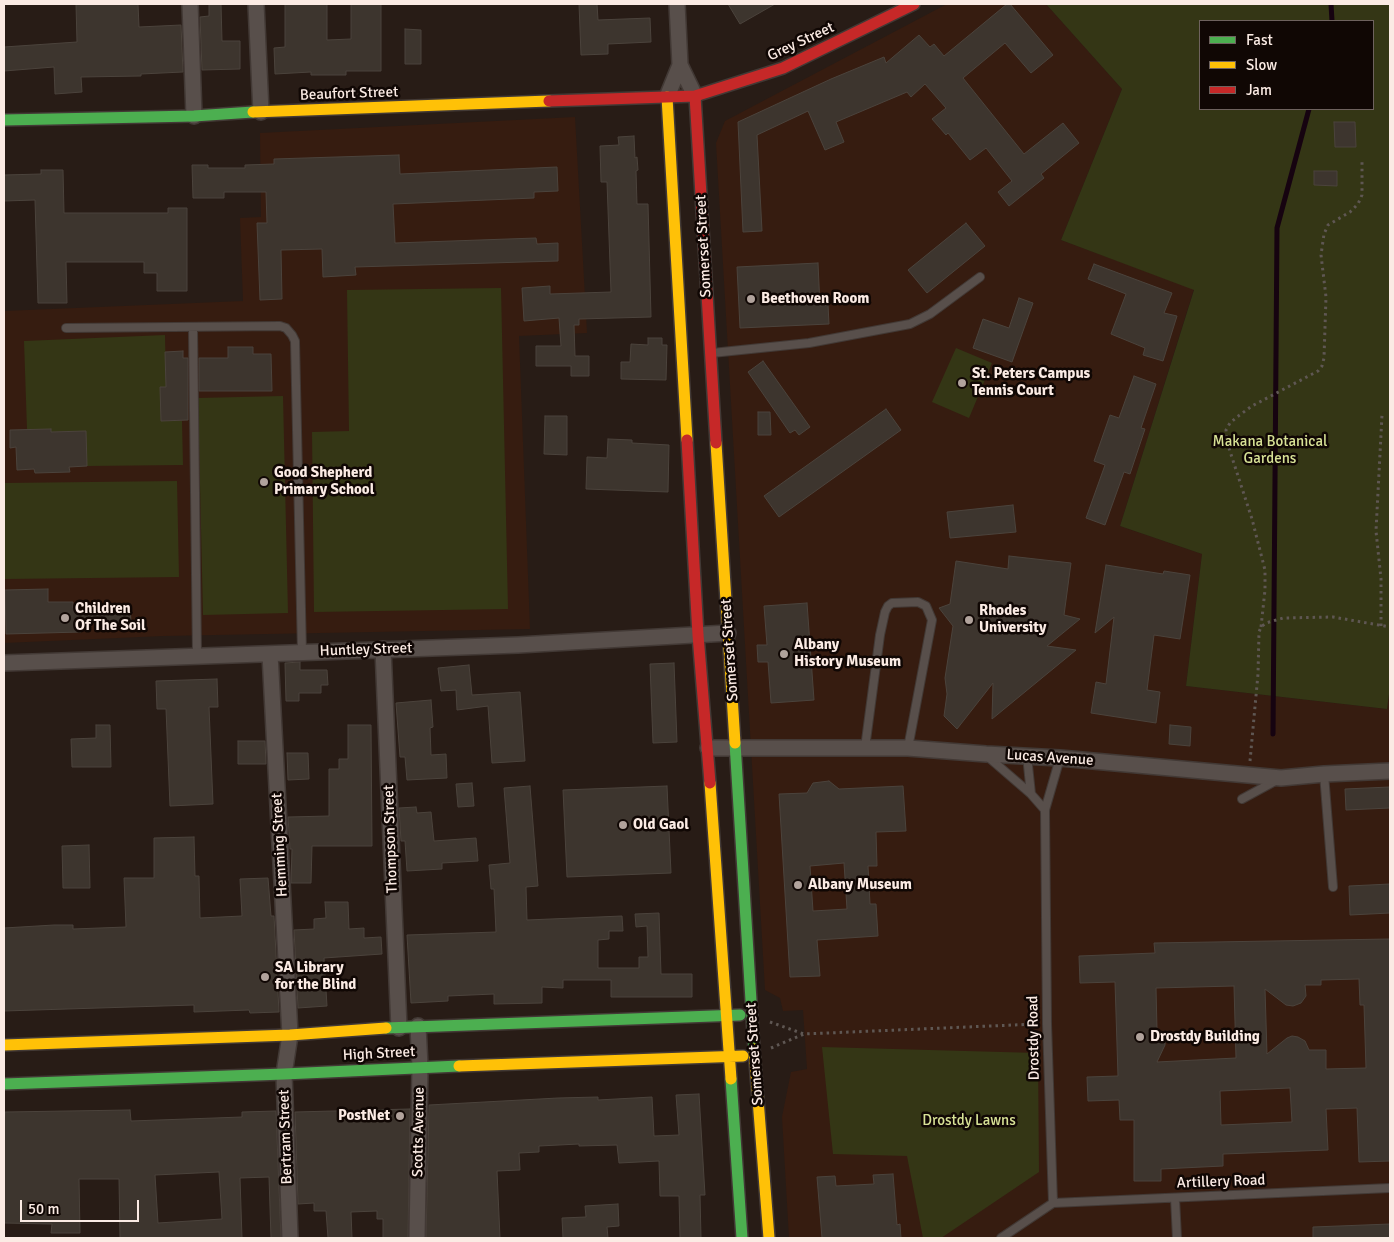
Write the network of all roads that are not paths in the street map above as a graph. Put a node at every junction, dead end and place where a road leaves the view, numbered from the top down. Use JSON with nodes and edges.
{"nodes":[{"id":1,"x":190,"y":4,"type":"edge"},
{"id":2,"x":256,"y":4,"type":"edge"},
{"id":3,"x":677,"y":4,"type":"edge"},
{"id":4,"x":914,"y":4,"type":"edge"},
{"id":5,"x":680,"y":65,"type":"junction"},
{"id":6,"x":695,"y":96,"type":"junction"},
{"id":7,"x":667,"y":97,"type":"junction"},
{"id":8,"x":261,"y":112,"type":"junction"},
{"id":9,"x":194,"y":116,"type":"junction"},
{"id":10,"x":4,"y":120,"type":"edge"},
{"id":11,"x":689,"y":239,"type":"junction"},
{"id":12,"x":980,"y":277,"type":"dead end"},
{"id":13,"x":66,"y":328,"type":"dead end"},
{"id":14,"x":193,"y":328,"type":"junction"},
{"id":15,"x":710,"y":353,"type":"junction"},
{"id":16,"x":700,"y":416,"type":"junction"},
{"id":17,"x":728,"y":633,"type":"junction"},
{"id":18,"x":698,"y":636,"type":"junction"},
{"id":19,"x":383,"y":649,"type":"junction"},
{"id":20,"x":302,"y":653,"type":"junction"},
{"id":21,"x":270,"y":654,"type":"junction"},
{"id":22,"x":197,"y":656,"type":"junction"},
{"id":23,"x":4,"y":663,"type":"edge"},
{"id":24,"x":708,"y":748,"type":"junction"},
{"id":25,"x":865,"y":748,"type":"junction"},
{"id":26,"x":908,"y":748,"type":"junction"},
{"id":27,"x":736,"y":749,"type":"junction"},
{"id":28,"x":986,"y":754,"type":"junction"},
{"id":29,"x":1027,"y":756,"type":"junction"},
{"id":30,"x":1060,"y":758,"type":"junction"},
{"id":31,"x":1390,"y":771,"type":"edge"},
{"id":32,"x":1324,"y":774,"type":"junction"},
{"id":33,"x":1280,"y":778,"type":"junction"},
{"id":34,"x":1031,"y":794,"type":"junction"},
{"id":35,"x":1242,"y":799,"type":"dead end"},
{"id":36,"x":1045,"y":810,"type":"junction"},
{"id":37,"x":1333,"y":887,"type":"dead end"},
{"id":38,"x":726,"y":1015,"type":"junction"},
{"id":39,"x":752,"y":1015,"type":"junction"},
{"id":40,"x":418,"y":1026,"type":"junction"},
{"id":41,"x":399,"y":1028,"type":"junction"},
{"id":42,"x":290,"y":1035,"type":"junction"},
{"id":43,"x":4,"y":1045,"type":"edge"},
{"id":44,"x":756,"y":1054,"type":"junction"},
{"id":45,"x":729,"y":1058,"type":"junction"},
{"id":46,"x":420,"y":1067,"type":"junction"},
{"id":47,"x":284,"y":1074,"type":"junction"},
{"id":48,"x":4,"y":1084,"type":"edge"},
{"id":49,"x":1390,"y":1188,"type":"edge"},
{"id":50,"x":1175,"y":1198,"type":"junction"},
{"id":51,"x":1053,"y":1203,"type":"junction"},
{"id":52,"x":290,"y":1238,"type":"edge"},
{"id":53,"x":417,"y":1238,"type":"edge"},
{"id":54,"x":742,"y":1238,"type":"edge"},
{"id":55,"x":769,"y":1238,"type":"edge"},
{"id":56,"x":1000,"y":1238,"type":"edge"},
{"id":57,"x":1177,"y":1238,"type":"edge"}],
"edges":[{"from":1,"to":9,"type":"street"},
{"from":2,"to":8,"type":"street"},
{"from":3,"to":5,"type":"street","name":"Somerset Street"},
{"from":4,"to":6,"type":"main road","name":"Grey Street"},
{"from":5,"to":6,"type":"street","name":"Somerset Street"},
{"from":5,"to":7,"type":"street","name":"Somerset Street"},
{"from":6,"to":7,"type":"main road","name":"Beaufort Street"},
{"from":6,"to":11,"type":"main road","name":"Somerset Street"},
{"from":7,"to":8,"type":"main road","name":"Beaufort Street"},
{"from":7,"to":11,"type":"main road","name":"Somerset Street"},
{"from":8,"to":9,"type":"main road","name":"Beaufort Street"},
{"from":9,"to":10,"type":"main road","name":"Beaufort Street"},
{"from":11,"to":15,"type":"main road","name":"Somerset Street"},
{"from":11,"to":16,"type":"main road","name":"Somerset Street"},
{"from":12,"to":15,"type":"lane"},
{"from":13,"to":14,"type":"lane"},
{"from":14,"to":20,"type":"lane"},
{"from":14,"to":22,"type":"lane"},
{"from":15,"to":16,"type":"main road","name":"Somerset Street"},
{"from":16,"to":17,"type":"main road","name":"Somerset Street"},
{"from":16,"to":18,"type":"main road","name":"Somerset Street"},
{"from":17,"to":18,"type":"street","name":"Huntley Street"},
{"from":17,"to":27,"type":"main road","name":"Somerset Street"},
{"from":18,"to":19,"type":"street","name":"Huntley Street"},
{"from":18,"to":24,"type":"main road","name":"Somerset Street"},
{"from":19,"to":20,"type":"street","name":"Huntley Street"},
{"from":19,"to":41,"type":"street","name":"Thompson Street"},
{"from":20,"to":21,"type":"street","name":"Huntley Street"},
{"from":21,"to":22,"type":"street","name":"Huntley Street"},
{"from":21,"to":42,"type":"street","name":"Hemming Street"},
{"from":22,"to":23,"type":"street","name":"Huntley Street"},
{"from":24,"to":27,"type":"street","name":"Lucas Avenue"},
{"from":24,"to":38,"type":"main road","name":"Somerset Street"},
{"from":25,"to":26,"type":"street","name":"Lucas Avenue"},
{"from":25,"to":26,"type":"lane"},
{"from":25,"to":27,"type":"street","name":"Lucas Avenue"},
{"from":26,"to":28,"type":"street","name":"Lucas Avenue"},
{"from":27,"to":39,"type":"main road","name":"Somerset Street"},
{"from":28,"to":29,"type":"street","name":"Lucas Avenue"},
{"from":28,"to":34,"type":"lane"},
{"from":29,"to":30,"type":"street","name":"Lucas Avenue"},
{"from":29,"to":34,"type":"lane"},
{"from":30,"to":33,"type":"street","name":"Lucas Avenue"},
{"from":30,"to":36,"type":"lane","name":"Drostdy Road"},
{"from":31,"to":32,"type":"street","name":"Lucas Avenue"},
{"from":32,"to":33,"type":"street","name":"Lucas Avenue"},
{"from":32,"to":37,"type":"lane"},
{"from":33,"to":35,"type":"lane"},
{"from":34,"to":36,"type":"lane"},
{"from":36,"to":51,"type":"lane","name":"Drostdy Road"},
{"from":38,"to":39,"type":"main road","name":"High Street"},
{"from":38,"to":40,"type":"main road","name":"High Street"},
{"from":38,"to":45,"type":"main road","name":"Somerset Street"},
{"from":39,"to":44,"type":"main road","name":"Somerset Street"},
{"from":40,"to":41,"type":"main road","name":"High Street"},
{"from":40,"to":46,"type":"street","name":"Scotts Avenue"},
{"from":41,"to":42,"type":"main road","name":"High Street"},
{"from":42,"to":43,"type":"main road","name":"High Street"},
{"from":42,"to":47,"type":"street","name":"Bertram Street"},
{"from":44,"to":45,"type":"main road","name":"High Street"},
{"from":44,"to":55,"type":"main road","name":"Somerset Street"},
{"from":45,"to":46,"type":"main road","name":"High Street"},
{"from":45,"to":54,"type":"main road","name":"Somerset Street"},
{"from":46,"to":47,"type":"main road","name":"High Street"},
{"from":46,"to":53,"type":"street","name":"Scotts Avenue"},
{"from":47,"to":48,"type":"main road","name":"High Street"},
{"from":47,"to":52,"type":"street","name":"Bertram Street"},
{"from":49,"to":50,"type":"lane","name":"Artillery Road"},
{"from":50,"to":51,"type":"lane","name":"Artillery Road"},
{"from":50,"to":57,"type":"lane"},
{"from":51,"to":56,"type":"lane"}]}
